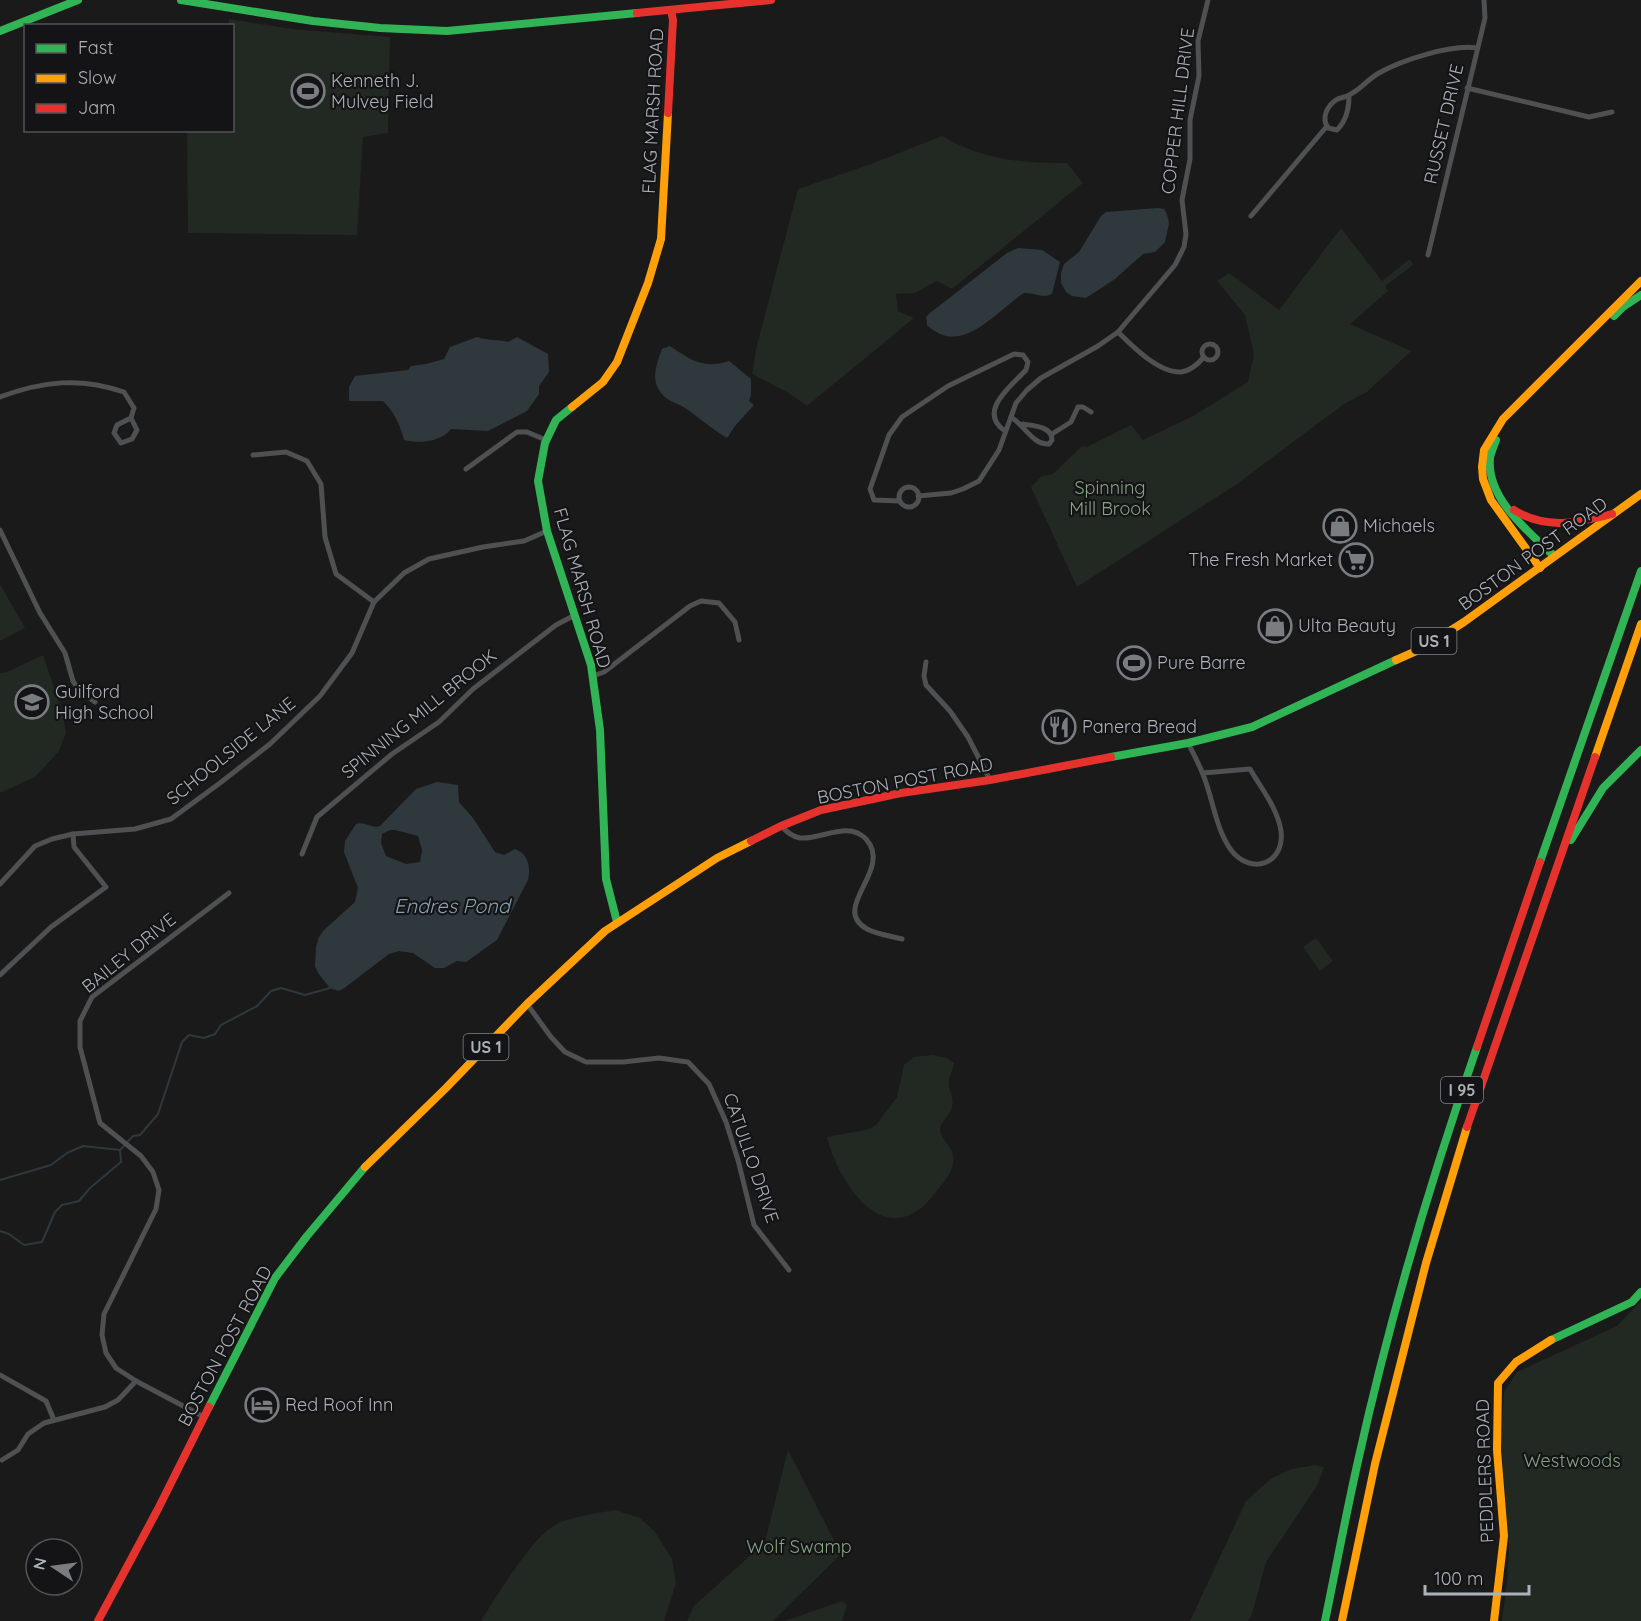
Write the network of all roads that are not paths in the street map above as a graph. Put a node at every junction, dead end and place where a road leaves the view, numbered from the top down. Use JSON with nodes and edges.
{"nodes":[{"id":1,"x":78,"y":0,"type":"edge"},
{"id":2,"x":181,"y":0,"type":"edge"},
{"id":3,"x":771,"y":0,"type":"edge"},
{"id":4,"x":1208,"y":0,"type":"edge"},
{"id":5,"x":1484,"y":0,"type":"edge"},
{"id":6,"x":671,"y":10,"type":"junction"},
{"id":7,"x":0,"y":31,"type":"edge"},
{"id":8,"x":1477,"y":48,"type":"junction"},
{"id":9,"x":1467,"y":88,"type":"junction"},
{"id":10,"x":1349,"y":96,"type":"junction"},
{"id":11,"x":1612,"y":111,"type":"dead end"},
{"id":12,"x":1327,"y":126,"type":"junction"},
{"id":13,"x":1251,"y":216,"type":"dead end"},
{"id":14,"x":1428,"y":255,"type":"dead end"},
{"id":15,"x":1641,"y":281,"type":"edge"},
{"id":16,"x":1641,"y":295,"type":"edge"},
{"id":17,"x":1119,"y":332,"type":"junction"},
{"id":18,"x":1204,"y":357,"type":"dead end"},
{"id":19,"x":0,"y":397,"type":"edge"},
{"id":20,"x":1091,"y":412,"type":"dead end"},
{"id":21,"x":1011,"y":417,"type":"junction"},
{"id":22,"x":131,"y":418,"type":"junction"},
{"id":23,"x":1023,"y":424,"type":"junction"},
{"id":24,"x":1005,"y":431,"type":"junction"},
{"id":25,"x":1052,"y":434,"type":"junction"},
{"id":26,"x":546,"y":440,"type":"junction"},
{"id":27,"x":253,"y":455,"type":"dead end"},
{"id":28,"x":466,"y":469,"type":"dead end"},
{"id":29,"x":1641,"y":494,"type":"edge"},
{"id":30,"x":918,"y":496,"type":"junction"},
{"id":31,"x":900,"y":501,"type":"junction"},
{"id":32,"x":1503,"y":501,"type":"junction"},
{"id":33,"x":1612,"y":514,"type":"junction"},
{"id":34,"x":0,"y":530,"type":"edge"},
{"id":35,"x":547,"y":531,"type":"junction"},
{"id":36,"x":1554,"y":556,"type":"junction"},
{"id":37,"x":1540,"y":568,"type":"junction"},
{"id":38,"x":1641,"y":571,"type":"edge"},
{"id":39,"x":374,"y":602,"type":"junction"},
{"id":40,"x":575,"y":615,"type":"junction"},
{"id":41,"x":1641,"y":624,"type":"edge"},
{"id":42,"x":739,"y":640,"type":"dead end"},
{"id":43,"x":926,"y":662,"type":"dead end"},
{"id":44,"x":593,"y":676,"type":"junction"},
{"id":45,"x":95,"y":702,"type":"dead end"},
{"id":46,"x":1188,"y":743,"type":"junction"},
{"id":47,"x":1641,"y":750,"type":"edge"},
{"id":48,"x":1203,"y":773,"type":"junction"},
{"id":49,"x":990,"y":780,"type":"junction"},
{"id":50,"x":781,"y":826,"type":"junction"},
{"id":51,"x":73,"y":834,"type":"junction"},
{"id":52,"x":302,"y":854,"type":"dead end"},
{"id":53,"x":1559,"y":861,"type":"junction"},
{"id":54,"x":0,"y":884,"type":"edge"},
{"id":55,"x":229,"y":893,"type":"dead end"},
{"id":56,"x":617,"y":922,"type":"junction"},
{"id":57,"x":902,"y":939,"type":"dead end"},
{"id":58,"x":0,"y":975,"type":"edge"},
{"id":59,"x":527,"y":1004,"type":"junction"},
{"id":60,"x":789,"y":1270,"type":"dead end"},
{"id":61,"x":1641,"y":1292,"type":"edge"},
{"id":62,"x":0,"y":1375,"type":"edge"},
{"id":63,"x":136,"y":1381,"type":"junction"},
{"id":64,"x":204,"y":1417,"type":"junction"},
{"id":65,"x":54,"y":1420,"type":"junction"},
{"id":66,"x":2,"y":1460,"type":"dead end"},
{"id":67,"x":98,"y":1621,"type":"edge"},
{"id":68,"x":1325,"y":1621,"type":"edge"},
{"id":69,"x":1342,"y":1621,"type":"edge"},
{"id":70,"x":1494,"y":1621,"type":"edge"}],
"edges":[{"from":1,"to":7,"type":"main road"},
{"from":2,"to":6,"type":"main road"},
{"from":3,"to":6,"type":"main road"},
{"from":4,"to":17,"type":"street","name":"COPPER HILL DRIVE"},
{"from":5,"to":8,"type":"street","name":"RUSSET DRIVE"},
{"from":6,"to":26,"type":"main road","name":"FLAG MARSH ROAD"},
{"from":8,"to":9,"type":"street","name":"RUSSET DRIVE"},
{"from":8,"to":10,"type":"street"},
{"from":9,"to":11,"type":"street"},
{"from":9,"to":14,"type":"street","name":"RUSSET DRIVE"},
{"from":10,"to":12,"type":"street"},
{"from":10,"to":12,"type":"street"},
{"from":12,"to":13,"type":"street"},
{"from":15,"to":37,"type":"main road"},
{"from":16,"to":32,"type":"main road"},
{"from":17,"to":18,"type":"street"},
{"from":17,"to":21,"type":"street","name":"COPPER HILL DRIVE"},
{"from":19,"to":22,"type":"street"},
{"from":20,"to":25,"type":"street"},
{"from":21,"to":23,"type":"street"},
{"from":21,"to":24,"type":"street","name":"COPPER HILL DRIVE"},
{"from":22,"to":22,"type":"street"},
{"from":23,"to":25,"type":"street"},
{"from":23,"to":25,"type":"street"},
{"from":24,"to":30,"type":"street","name":"COPPER HILL DRIVE"},
{"from":24,"to":31,"type":"street"},
{"from":26,"to":28,"type":"street"},
{"from":26,"to":35,"type":"main road","name":"FLAG MARSH ROAD"},
{"from":27,"to":39,"type":"street"},
{"from":29,"to":33,"type":"main road","name":"BOSTON POST ROAD","number":"US 1"},
{"from":30,"to":31,"type":"street"},
{"from":30,"to":31,"type":"street"},
{"from":32,"to":33,"type":"main road"},
{"from":32,"to":36,"type":"main road"},
{"from":33,"to":36,"type":"main road","name":"BOSTON POST ROAD","number":"US 1"},
{"from":34,"to":45,"type":"street"},
{"from":35,"to":39,"type":"street","name":"SCHOOLSIDE LANE"},
{"from":35,"to":40,"type":"main road","name":"FLAG MARSH ROAD"},
{"from":36,"to":37,"type":"main road","name":"BOSTON POST ROAD","number":"US 1"},
{"from":37,"to":46,"type":"main road","name":"BOSTON POST ROAD","number":"US 1"},
{"from":38,"to":68,"type":"main road","number":"I 95"},
{"from":39,"to":51,"type":"street","name":"SCHOOLSIDE LANE"},
{"from":40,"to":44,"type":"main road","name":"FLAG MARSH ROAD"},
{"from":40,"to":52,"type":"street","name":"SPINNING MILL BROOK"},
{"from":41,"to":53,"type":"main road","number":"I 95"},
{"from":42,"to":44,"type":"street"},
{"from":43,"to":49,"type":"street"},
{"from":44,"to":56,"type":"main road","name":"FLAG MARSH ROAD"},
{"from":46,"to":48,"type":"street"},
{"from":46,"to":49,"type":"main road","name":"BOSTON POST ROAD","number":"US 1"},
{"from":47,"to":53,"type":"main road"},
{"from":48,"to":48,"type":"street"},
{"from":49,"to":50,"type":"main road","name":"BOSTON POST ROAD","number":"US 1"},
{"from":50,"to":56,"type":"main road","name":"BOSTON POST ROAD","number":"US 1"},
{"from":50,"to":57,"type":"street"},
{"from":51,"to":54,"type":"street","name":"SCHOOLSIDE LANE"},
{"from":51,"to":58,"type":"street"},
{"from":53,"to":69,"type":"main road","number":"I 95"},
{"from":55,"to":63,"type":"street","name":"BAILEY DRIVE"},
{"from":56,"to":59,"type":"main road","name":"BOSTON POST ROAD","number":"US 1"},
{"from":59,"to":60,"type":"street","name":"CATULLO DRIVE"},
{"from":59,"to":64,"type":"main road","name":"BOSTON POST ROAD","number":"US 1"},
{"from":61,"to":70,"type":"main road","name":"PEDDLERS ROAD"},
{"from":62,"to":65,"type":"street"},
{"from":63,"to":64,"type":"street"},
{"from":63,"to":65,"type":"street"},
{"from":64,"to":67,"type":"main road","name":"BOSTON POST ROAD","number":"US 1"},
{"from":65,"to":66,"type":"street"}]}
